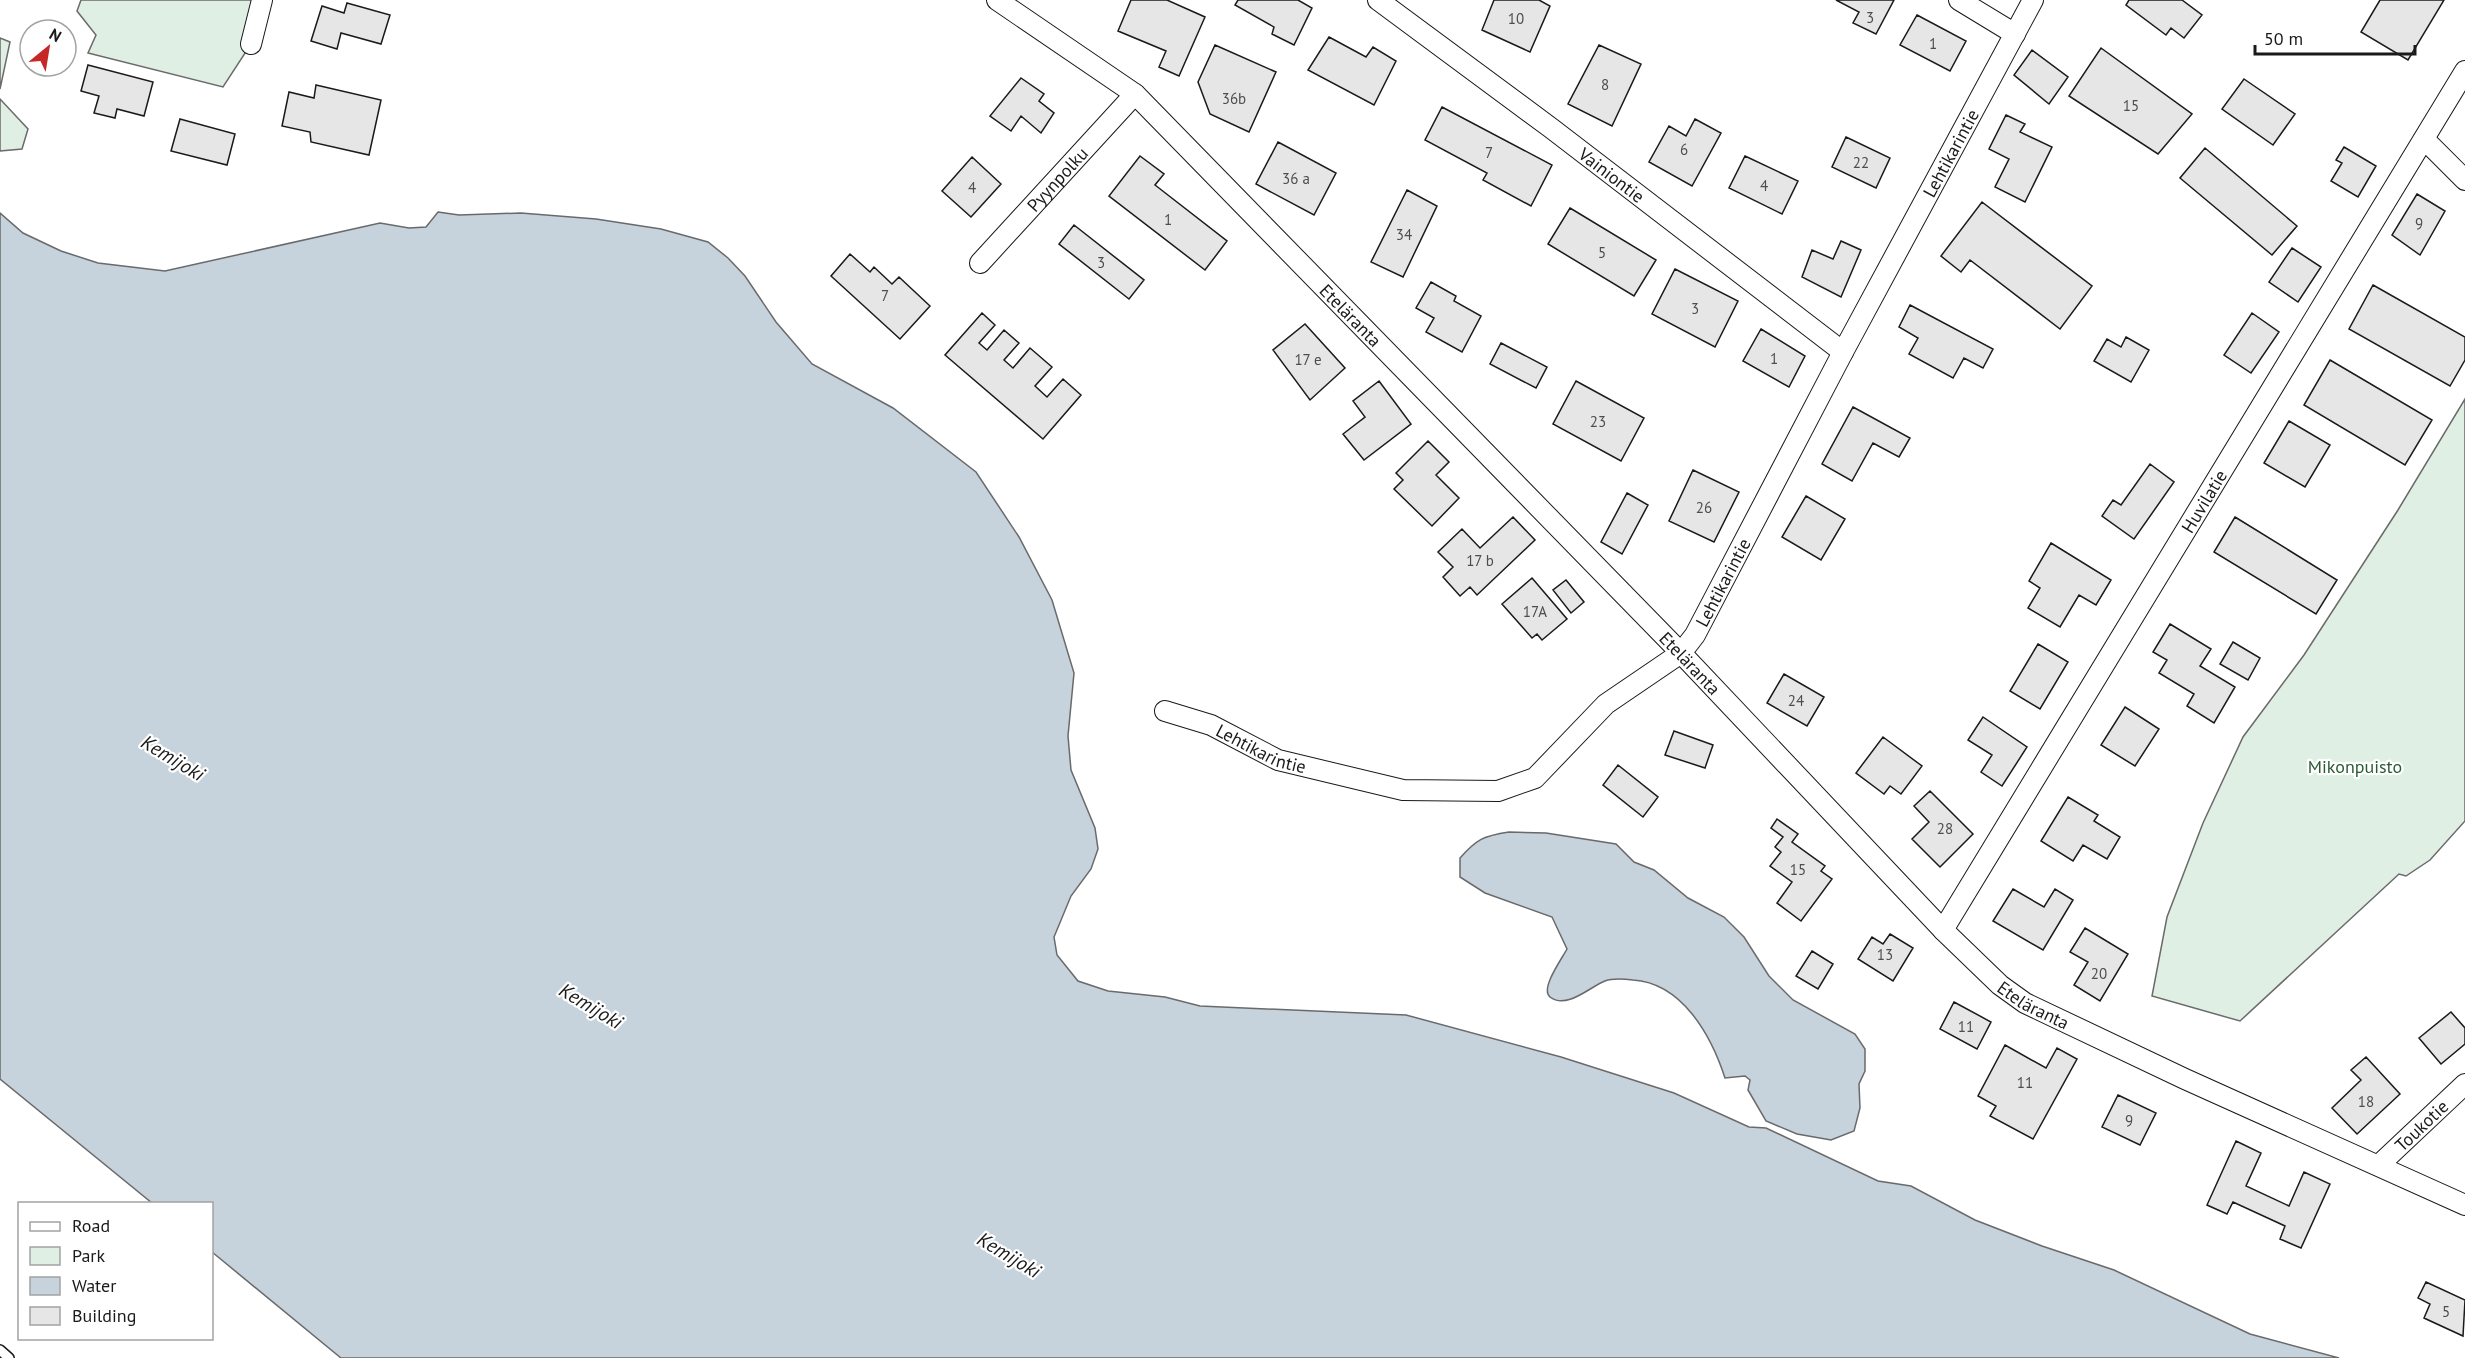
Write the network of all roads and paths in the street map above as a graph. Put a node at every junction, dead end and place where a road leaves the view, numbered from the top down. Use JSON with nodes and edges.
{"nodes":[{"id":1,"x":262,"y":0,"type":"edge"},
{"id":2,"x":997,"y":0,"type":"edge"},
{"id":3,"x":1378,"y":0,"type":"edge"},
{"id":4,"x":1959,"y":0,"type":"edge"},
{"id":5,"x":2033,"y":0,"type":"edge"},
{"id":6,"x":2015,"y":34,"type":"junction"},
{"id":7,"x":251,"y":44,"type":"dead end"},
{"id":8,"x":2465,"y":71,"type":"edge"},
{"id":9,"x":1135,"y":94,"type":"junction"},
{"id":10,"x":2424,"y":139,"type":"junction"},
{"id":11,"x":2465,"y":180,"type":"edge"},
{"id":12,"x":980,"y":263,"type":"dead end"},
{"id":13,"x":1843,"y":352,"type":"junction"},
{"id":14,"x":1681,"y":653,"type":"junction"},
{"id":15,"x":1165,"y":711,"type":"dead end"},
{"id":16,"x":1943,"y":930,"type":"junction"},
{"id":17,"x":2465,"y":1084,"type":"edge"},
{"id":18,"x":2379,"y":1165,"type":"junction"},
{"id":19,"x":2465,"y":1205,"type":"edge"},
{"id":20,"x":0,"y":1350,"type":"edge"},
{"id":21,"x":9,"y":1358,"type":"edge"}],
"edges":[{"from":1,"to":7,"type":"street"},
{"from":2,"to":9,"type":"street","name":"Eteläranta"},
{"from":3,"to":13,"type":"street","name":"Vainiontie"},
{"from":4,"to":6,"type":"street"},
{"from":5,"to":6,"type":"street","name":"Lehtikarintie"},
{"from":6,"to":13,"type":"street","name":"Lehtikarintie"},
{"from":8,"to":10,"type":"street","name":"Huvilatie"},
{"from":9,"to":12,"type":"street","name":"Pyynpolku"},
{"from":9,"to":14,"type":"street","name":"Eteläranta"},
{"from":10,"to":11,"type":"street"},
{"from":10,"to":16,"type":"street","name":"Huvilatie"},
{"from":13,"to":14,"type":"street","name":"Lehtikarintie"},
{"from":14,"to":15,"type":"street","name":"Lehtikarintie"},
{"from":14,"to":16,"type":"street","name":"Eteläranta"},
{"from":16,"to":18,"type":"street","name":"Eteläranta"},
{"from":17,"to":18,"type":"street","name":"Toukotie"},
{"from":18,"to":19,"type":"street","name":"Eteläranta"},
{"from":20,"to":21,"type":"lane"}]}
